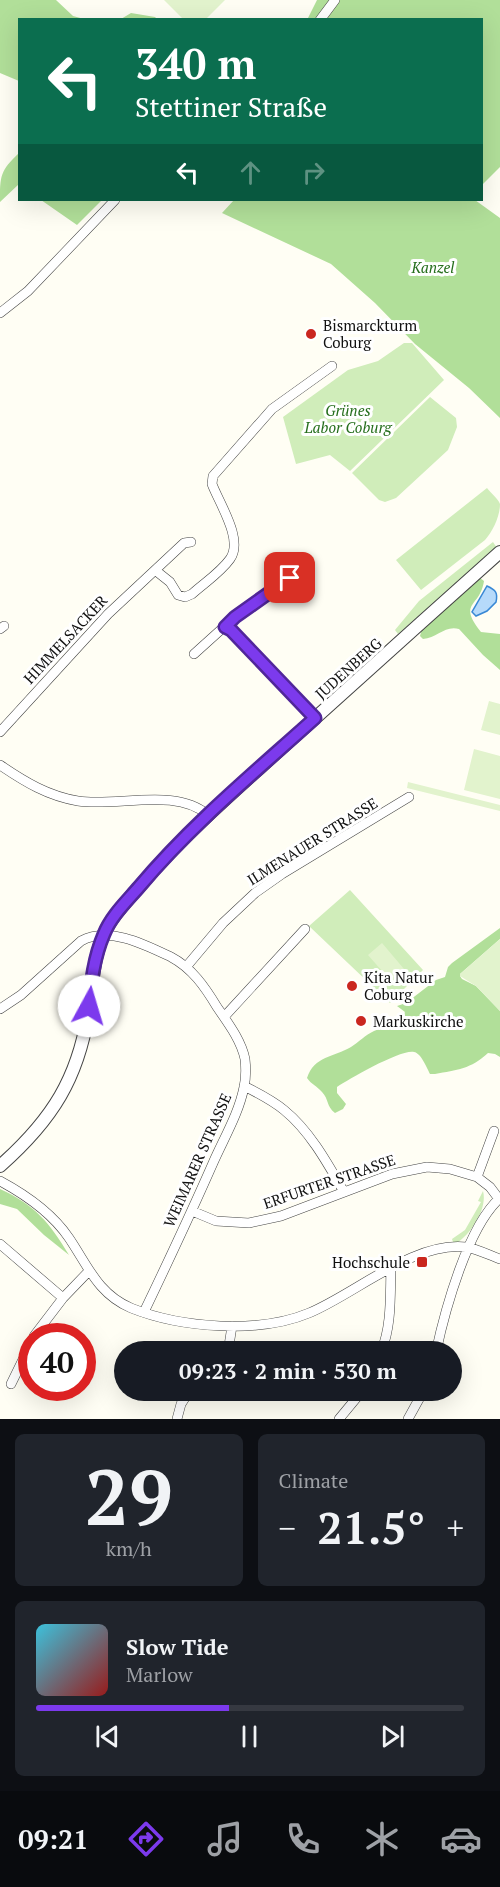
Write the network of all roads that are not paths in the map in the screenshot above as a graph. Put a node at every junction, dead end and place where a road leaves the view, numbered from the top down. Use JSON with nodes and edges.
{"nodes":[{"id":1,"x":335,"y":0,"type":"edge"},
{"id":2,"x":322,"y":18,"type":"edge"},
{"id":3,"x":114,"y":201,"type":"edge"},
{"id":4,"x":0,"y":313,"type":"edge"},
{"id":5,"x":332,"y":366,"type":"dead end"},
{"id":6,"x":190,"y":542,"type":"dead end"},
{"id":7,"x":500,"y":552,"type":"edge"},
{"id":8,"x":154,"y":570,"type":"junction"},
{"id":9,"x":290,"y":578,"type":"dead end"},
{"id":10,"x":225,"y":627,"type":"junction"},
{"id":11,"x":194,"y":654,"type":"dead end"},
{"id":12,"x":315,"y":718,"type":"junction"},
{"id":13,"x":0,"y":732,"type":"edge"},
{"id":14,"x":0,"y":765,"type":"edge"},
{"id":15,"x":409,"y":797,"type":"dead end"},
{"id":16,"x":208,"y":815,"type":"junction"},
{"id":17,"x":304,"y":929,"type":"dead end"},
{"id":18,"x":104,"y":934,"type":"junction"},
{"id":19,"x":186,"y":967,"type":"junction"},
{"id":20,"x":0,"y":1009,"type":"edge"},
{"id":21,"x":224,"y":1017,"type":"junction"},
{"id":22,"x":244,"y":1086,"type":"junction"},
{"id":23,"x":494,"y":1131,"type":"dead end"},
{"id":24,"x":0,"y":1166,"type":"edge"},
{"id":25,"x":477,"y":1177,"type":"junction"},
{"id":26,"x":0,"y":1181,"type":"edge"},
{"id":27,"x":344,"y":1192,"type":"junction"},
{"id":28,"x":499,"y":1199,"type":"edge"},
{"id":29,"x":192,"y":1211,"type":"junction"},
{"id":30,"x":0,"y":1244,"type":"edge"},
{"id":31,"x":468,"y":1248,"type":"junction"},
{"id":32,"x":500,"y":1259,"type":"edge"},
{"id":33,"x":392,"y":1267,"type":"junction"},
{"id":34,"x":88,"y":1271,"type":"junction"},
{"id":35,"x":63,"y":1298,"type":"junction"},
{"id":36,"x":144,"y":1312,"type":"junction"},
{"id":37,"x":44,"y":1323,"type":"edge"},
{"id":38,"x":232,"y":1326,"type":"junction"},
{"id":39,"x":230,"y":1341,"type":"edge"},
{"id":40,"x":386,"y":1341,"type":"edge"},
{"id":41,"x":439,"y":1341,"type":"edge"},
{"id":42,"x":18,"y":1370,"type":"edge"},
{"id":43,"x":11,"y":1384,"type":"dead end"},
{"id":44,"x":183,"y":1401,"type":"edge"},
{"id":45,"x":354,"y":1401,"type":"edge"},
{"id":46,"x":418,"y":1401,"type":"edge"},
{"id":47,"x":177,"y":1419,"type":"edge"},
{"id":48,"x":339,"y":1419,"type":"edge"},
{"id":49,"x":408,"y":1419,"type":"edge"}],
"edges":[{"from":1,"to":2,"type":"street"},
{"from":3,"to":4,"type":"street"},
{"from":5,"to":8,"type":"street"},
{"from":6,"to":8,"type":"street","name":"HIMMELSACKER"},
{"from":7,"to":12,"type":"street","name":"JUDENBERG"},
{"from":8,"to":13,"type":"street","name":"HIMMELSACKER"},
{"from":9,"to":10,"type":"street"},
{"from":10,"to":11,"type":"street"},
{"from":10,"to":12,"type":"street"},
{"from":12,"to":16,"type":"street","name":"JUDENBERG"},
{"from":14,"to":16,"type":"street"},
{"from":15,"to":19,"type":"street","name":"ILMENAUER STRASSE"},
{"from":16,"to":18,"type":"street","name":"JUDENBERG"},
{"from":17,"to":21,"type":"street"},
{"from":18,"to":19,"type":"street","name":"WEIMARER STRASSE"},
{"from":18,"to":20,"type":"street"},
{"from":18,"to":24,"type":"street","name":"JUDENBERG"},
{"from":19,"to":21,"type":"street","name":"WEIMARER STRASSE"},
{"from":21,"to":22,"type":"street","name":"WEIMARER STRASSE"},
{"from":22,"to":27,"type":"street"},
{"from":22,"to":29,"type":"street","name":"WEIMARER STRASSE"},
{"from":23,"to":25,"type":"street"},
{"from":25,"to":27,"type":"street","name":"ERFURTER STRASSE"},
{"from":25,"to":28,"type":"street","name":"ERFURTER STRASSE"},
{"from":26,"to":34,"type":"street"},
{"from":27,"to":29,"type":"street","name":"ERFURTER STRASSE"},
{"from":28,"to":31,"type":"street"},
{"from":29,"to":36,"type":"street","name":"WEIMARER STRASSE"},
{"from":30,"to":35,"type":"street"},
{"from":31,"to":32,"type":"street"},
{"from":31,"to":33,"type":"street"},
{"from":31,"to":41,"type":"street"},
{"from":33,"to":38,"type":"street"},
{"from":33,"to":40,"type":"street"},
{"from":34,"to":35,"type":"street"},
{"from":34,"to":36,"type":"street"},
{"from":35,"to":37,"type":"street"},
{"from":36,"to":38,"type":"street"},
{"from":38,"to":39,"type":"street"},
{"from":42,"to":43,"type":"street"},
{"from":44,"to":47,"type":"street"},
{"from":45,"to":48,"type":"street"},
{"from":46,"to":49,"type":"street"}]}
